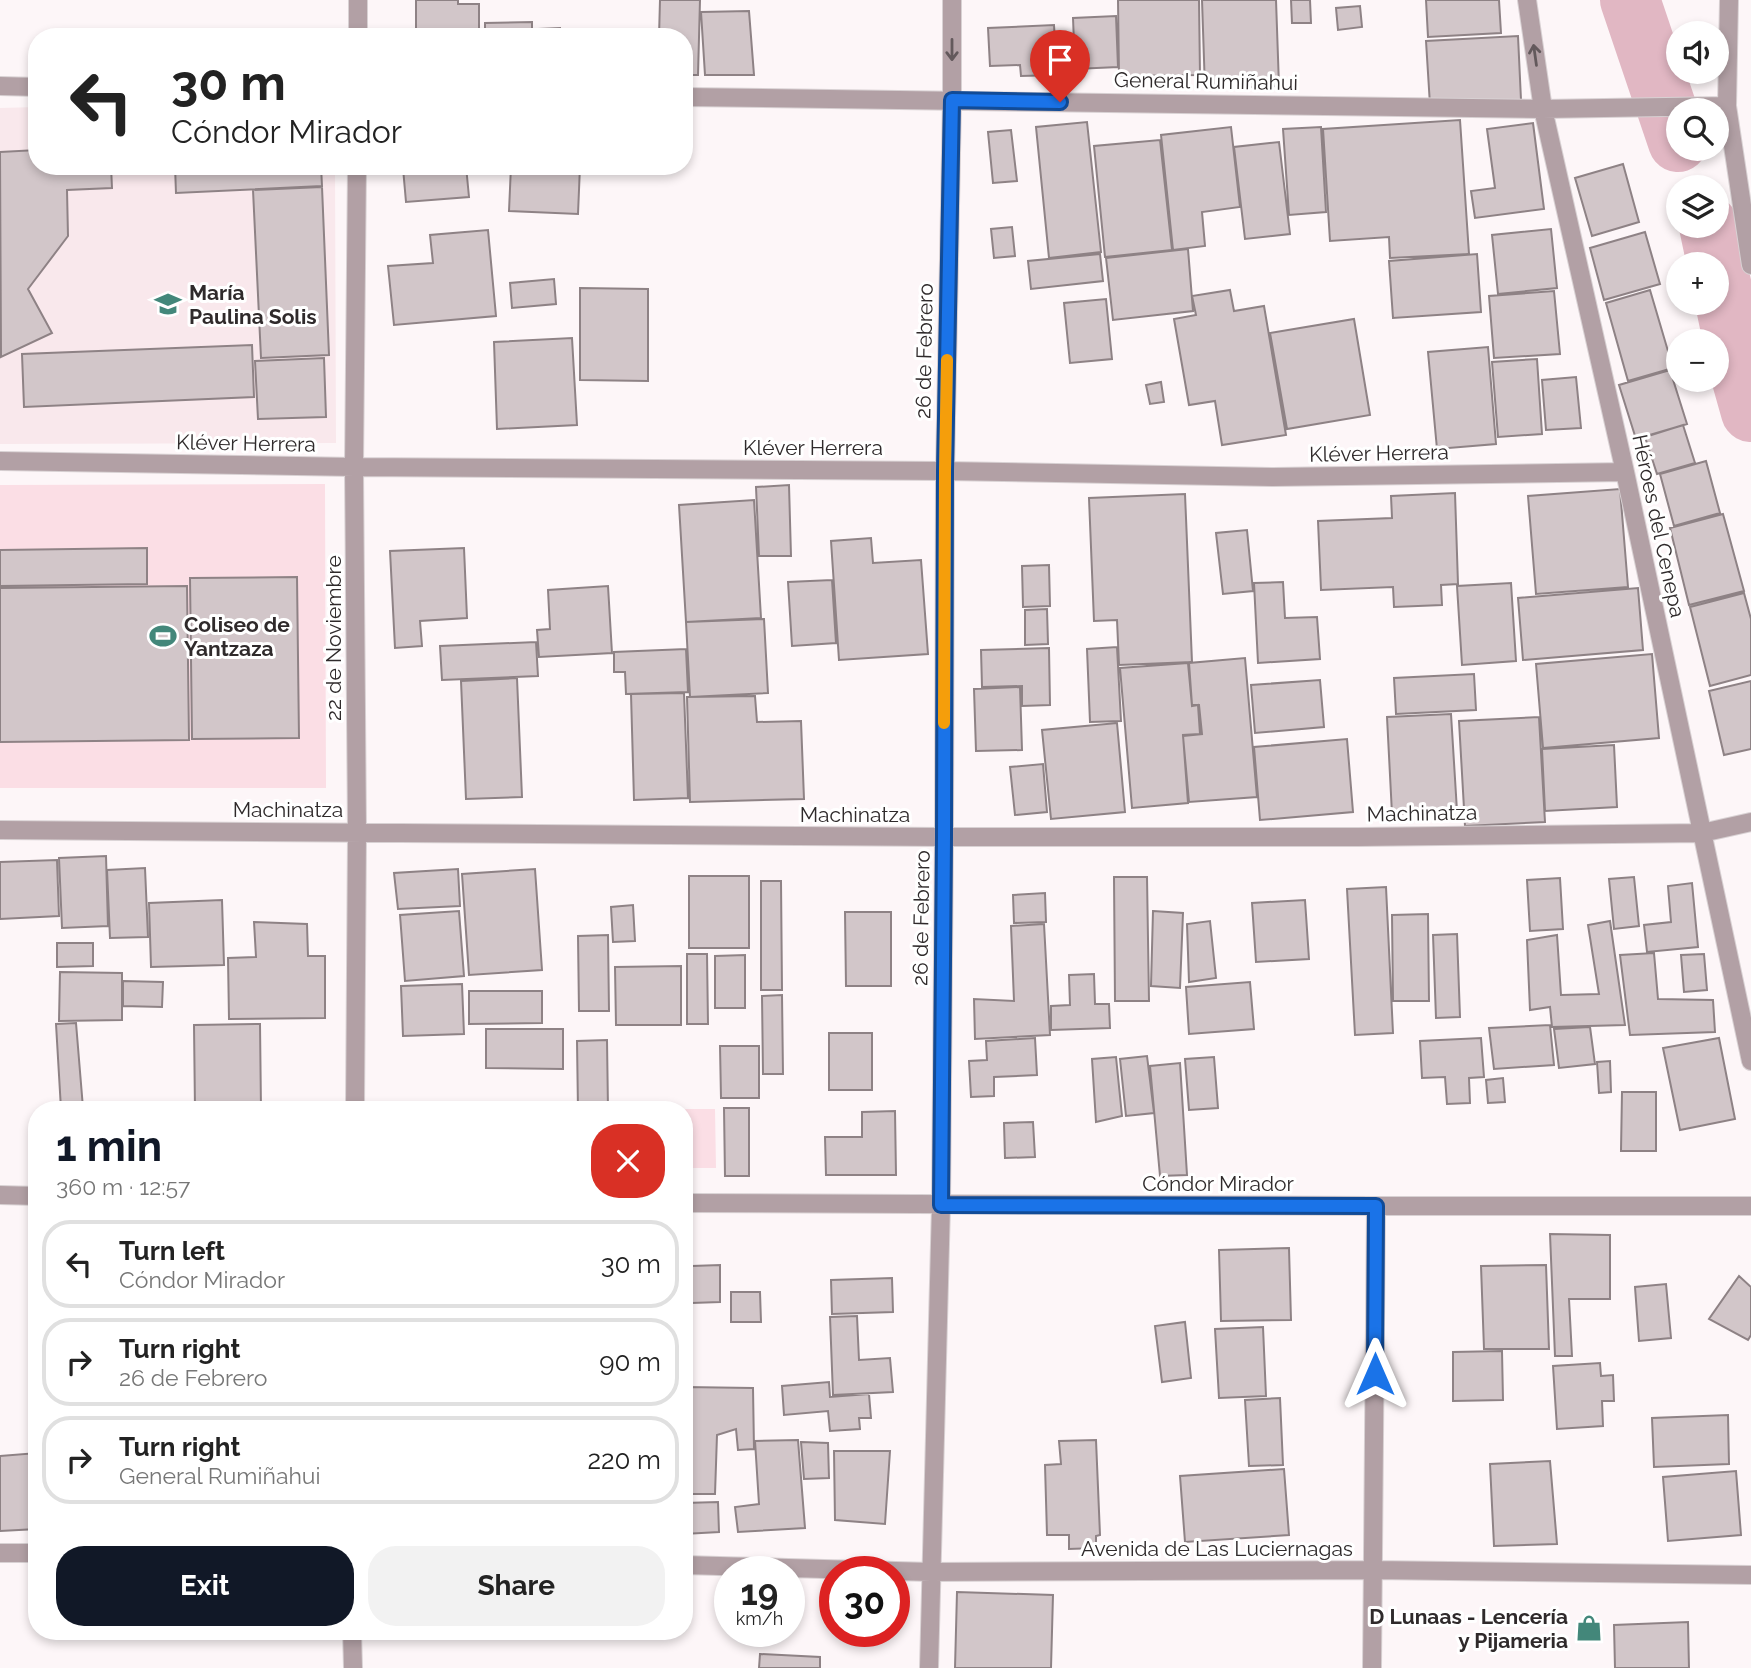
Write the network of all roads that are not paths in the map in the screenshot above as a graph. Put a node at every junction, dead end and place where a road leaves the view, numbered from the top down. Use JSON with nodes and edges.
{"nodes":[{"id":1,"x":358,"y":0,"type":"edge"},
{"id":2,"x":953,"y":0,"type":"edge"},
{"id":3,"x":1527,"y":0,"type":"edge"},
{"id":4,"x":1728,"y":0,"type":"edge"},
{"id":5,"x":358,"y":28,"type":"edge"},
{"id":6,"x":0,"y":86,"type":"edge"},
{"id":7,"x":28,"y":87,"type":"edge"},
{"id":8,"x":693,"y":97,"type":"edge"},
{"id":9,"x":1727,"y":98,"type":"edge"},
{"id":10,"x":952,"y":100,"type":"junction"},
{"id":11,"x":1666,"y":107,"type":"edge"},
{"id":12,"x":1543,"y":109,"type":"junction"},
{"id":13,"x":1729,"y":119,"type":"edge"},
{"id":14,"x":357,"y":175,"type":"edge"},
{"id":15,"x":1751,"y":265,"type":"edge"},
{"id":16,"x":0,"y":461,"type":"edge"},
{"id":17,"x":354,"y":467,"type":"junction"},
{"id":18,"x":945,"y":471,"type":"junction"},
{"id":19,"x":1625,"y":472,"type":"junction"},
{"id":20,"x":1751,"y":822,"type":"edge"},
{"id":21,"x":0,"y":830,"type":"edge"},
{"id":22,"x":357,"y":832,"type":"junction"},
{"id":23,"x":1702,"y":832,"type":"junction"},
{"id":24,"x":944,"y":837,"type":"junction"},
{"id":25,"x":1751,"y":1061,"type":"edge"},
{"id":26,"x":355,"y":1101,"type":"edge"},
{"id":27,"x":0,"y":1195,"type":"edge"},
{"id":28,"x":28,"y":1196,"type":"edge"},
{"id":29,"x":693,"y":1203,"type":"edge"},
{"id":30,"x":941,"y":1205,"type":"junction"},
{"id":31,"x":1376,"y":1206,"type":"junction"},
{"id":32,"x":1751,"y":1206,"type":"edge"},
{"id":33,"x":0,"y":1553,"type":"edge"},
{"id":34,"x":28,"y":1553,"type":"edge"},
{"id":35,"x":693,"y":1565,"type":"edge"},
{"id":36,"x":1373,"y":1570,"type":"junction"},
{"id":37,"x":931,"y":1572,"type":"junction"},
{"id":38,"x":1751,"y":1575,"type":"edge"},
{"id":39,"x":352,"y":1640,"type":"edge"},
{"id":40,"x":353,"y":1668,"type":"edge"},
{"id":41,"x":929,"y":1668,"type":"edge"},
{"id":42,"x":1371,"y":1668,"type":"edge"}],
"edges":[{"from":1,"to":5,"type":"street"},
{"from":2,"to":10,"type":"street","name":"26 de Febrero","one_way":true},
{"from":12,"to":3,"type":"street","name":"Héroes del Cenepa","one_way":true},
{"from":4,"to":9,"type":"street"},
{"from":6,"to":7,"type":"street"},
{"from":8,"to":10,"type":"street","name":"General Rumiñahui"},
{"from":10,"to":12,"type":"street","name":"General Rumiñahui"},
{"from":10,"to":18,"type":"street","name":"26 de Febrero"},
{"from":11,"to":12,"type":"street","name":"General Rumiñahui"},
{"from":12,"to":19,"type":"street","name":"Héroes del Cenepa"},
{"from":13,"to":15,"type":"street"},
{"from":14,"to":17,"type":"street","name":"22 de Noviembre"},
{"from":16,"to":17,"type":"street","name":"Kléver Herrera"},
{"from":17,"to":18,"type":"street","name":"Kléver Herrera"},
{"from":17,"to":22,"type":"street","name":"22 de Noviembre"},
{"from":18,"to":19,"type":"street","name":"Kléver Herrera"},
{"from":18,"to":24,"type":"street","name":"26 de Febrero"},
{"from":19,"to":23,"type":"street","name":"Héroes del Cenepa"},
{"from":20,"to":23,"type":"street","name":"Machinatza"},
{"from":21,"to":22,"type":"street","name":"Machinatza"},
{"from":22,"to":24,"type":"street","name":"Machinatza"},
{"from":22,"to":26,"type":"street","name":"22 de Noviembre"},
{"from":23,"to":24,"type":"street","name":"Machinatza"},
{"from":23,"to":25,"type":"street","name":"Héroes del Cenepa"},
{"from":24,"to":30,"type":"street","name":"26 de Febrero"},
{"from":27,"to":28,"type":"street"},
{"from":29,"to":30,"type":"street","name":"Cóndor Mirador"},
{"from":30,"to":31,"type":"street","name":"Cóndor Mirador"},
{"from":30,"to":37,"type":"street","name":"26 de Febrero"},
{"from":31,"to":32,"type":"street","name":"Cóndor Mirador"},
{"from":31,"to":36,"type":"street"},
{"from":33,"to":34,"type":"street"},
{"from":35,"to":37,"type":"street","name":"Avenida de Las Luciernagas"},
{"from":36,"to":37,"type":"street","name":"Avenida de Las Luciernagas"},
{"from":36,"to":38,"type":"street","name":"Avenida de Las Luciernagas"},
{"from":36,"to":42,"type":"street"},
{"from":37,"to":41,"type":"street","name":"26 de Febrero"},
{"from":39,"to":40,"type":"street"}]}
